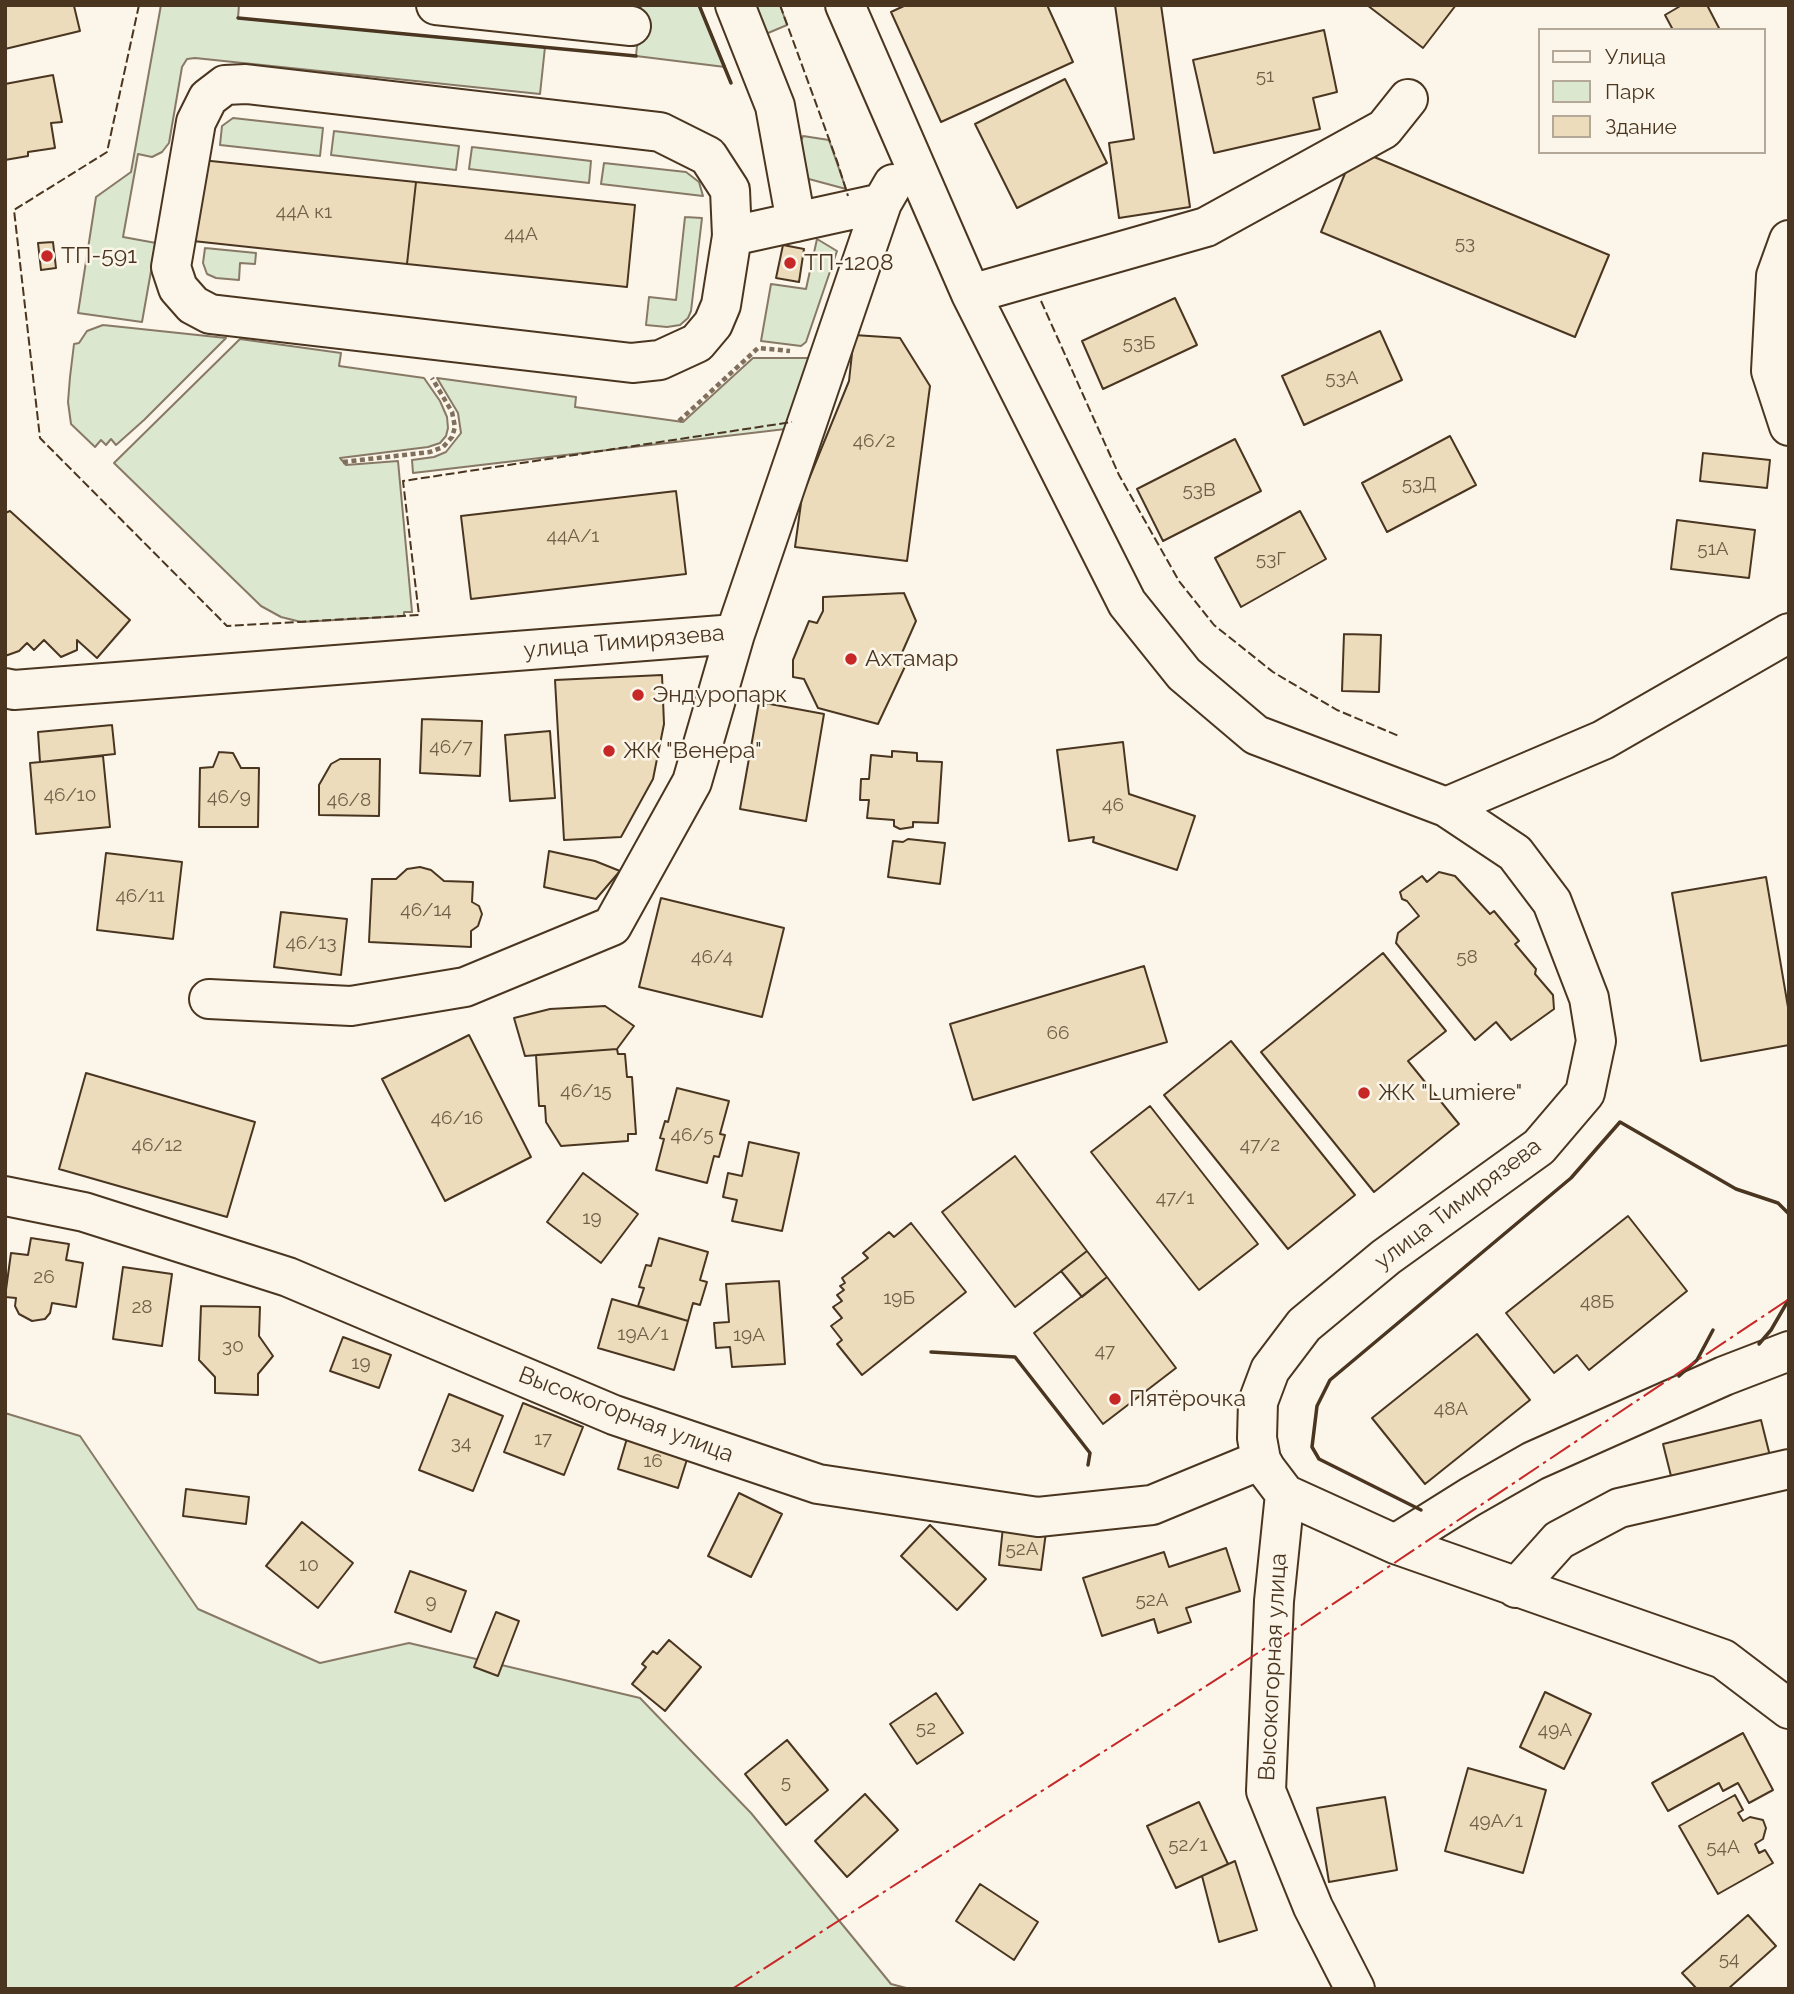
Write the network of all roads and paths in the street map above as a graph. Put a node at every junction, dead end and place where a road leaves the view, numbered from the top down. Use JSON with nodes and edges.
{"nodes":[{"id":1,"x":735,"y":5,"type":"edge"},
{"id":2,"x":845,"y":5,"type":"edge"},
{"id":3,"x":451,"y":6,"type":"edge"},
{"id":4,"x":631,"y":26,"type":"dead end"},
{"id":5,"x":1408,"y":99,"type":"dead end"},
{"id":6,"x":911,"y":155,"type":"junction"},
{"id":7,"x":882,"y":203,"type":"junction"},
{"id":8,"x":796,"y":222,"type":"junction"},
{"id":9,"x":732,"y":236,"type":"junction"},
{"id":10,"x":1789,"y":240,"type":"edge"},
{"id":11,"x":971,"y":293,"type":"junction"},
{"id":12,"x":399,"y":336,"type":"junction"},
{"id":13,"x":792,"y":351,"type":"dead end"},
{"id":14,"x":679,"y":421,"type":"dead end"},
{"id":15,"x":1789,"y":426,"type":"edge"},
{"id":16,"x":343,"y":462,"type":"dead end"},
{"id":17,"x":1789,"y":633,"type":"edge"},
{"id":18,"x":734,"y":634,"type":"junction"},
{"id":19,"x":5,"y":688,"type":"edge"},
{"id":20,"x":1446,"y":807,"type":"junction"},
{"id":21,"x":209,"y":999,"type":"dead end"},
{"id":22,"x":5,"y":1196,"type":"edge"},
{"id":23,"x":1789,"y":1351,"type":"edge"},
{"id":24,"x":1261,"y":1460,"type":"junction"},
{"id":25,"x":1789,"y":1469,"type":"edge"},
{"id":26,"x":1286,"y":1494,"type":"junction"},
{"id":27,"x":1395,"y":1544,"type":"junction"},
{"id":28,"x":1516,"y":1588,"type":"junction"},
{"id":29,"x":1789,"y":1709,"type":"edge"},
{"id":30,"x":1355,"y":1989,"type":"edge"}],
"edges":[{"from":1,"to":8,"type":"street"},
{"from":2,"to":6,"type":"street","name":"улица Тимирязева"},
{"from":3,"to":4,"type":"street"},
{"from":5,"to":11,"type":"street"},
{"from":6,"to":7,"type":"street","name":"улица Тимирязева"},
{"from":6,"to":11,"type":"street","name":"улица Тимирязева"},
{"from":7,"to":8,"type":"street"},
{"from":7,"to":18,"type":"street","name":"улица Тимирязева"},
{"from":8,"to":9,"type":"street"},
{"from":9,"to":12,"type":"street"},
{"from":9,"to":12,"type":"street"},
{"from":10,"to":15,"type":"street"},
{"from":11,"to":20,"type":"street","name":"улица Тимирязева"},
{"from":12,"to":16,"type":"path"},
{"from":13,"to":14,"type":"path"},
{"from":17,"to":20,"type":"street"},
{"from":18,"to":19,"type":"street","name":"улица Тимирязева"},
{"from":18,"to":21,"type":"street"},
{"from":20,"to":24,"type":"street","name":"улица Тимирязева"},
{"from":22,"to":24,"type":"street","name":"Высокогорная улица"},
{"from":23,"to":27,"type":"street"},
{"from":24,"to":26,"type":"street"},
{"from":25,"to":28,"type":"street"},
{"from":26,"to":27,"type":"street"},
{"from":26,"to":30,"type":"street","name":"Высокогорная улица"},
{"from":27,"to":28,"type":"street"},
{"from":28,"to":29,"type":"street"}]}
